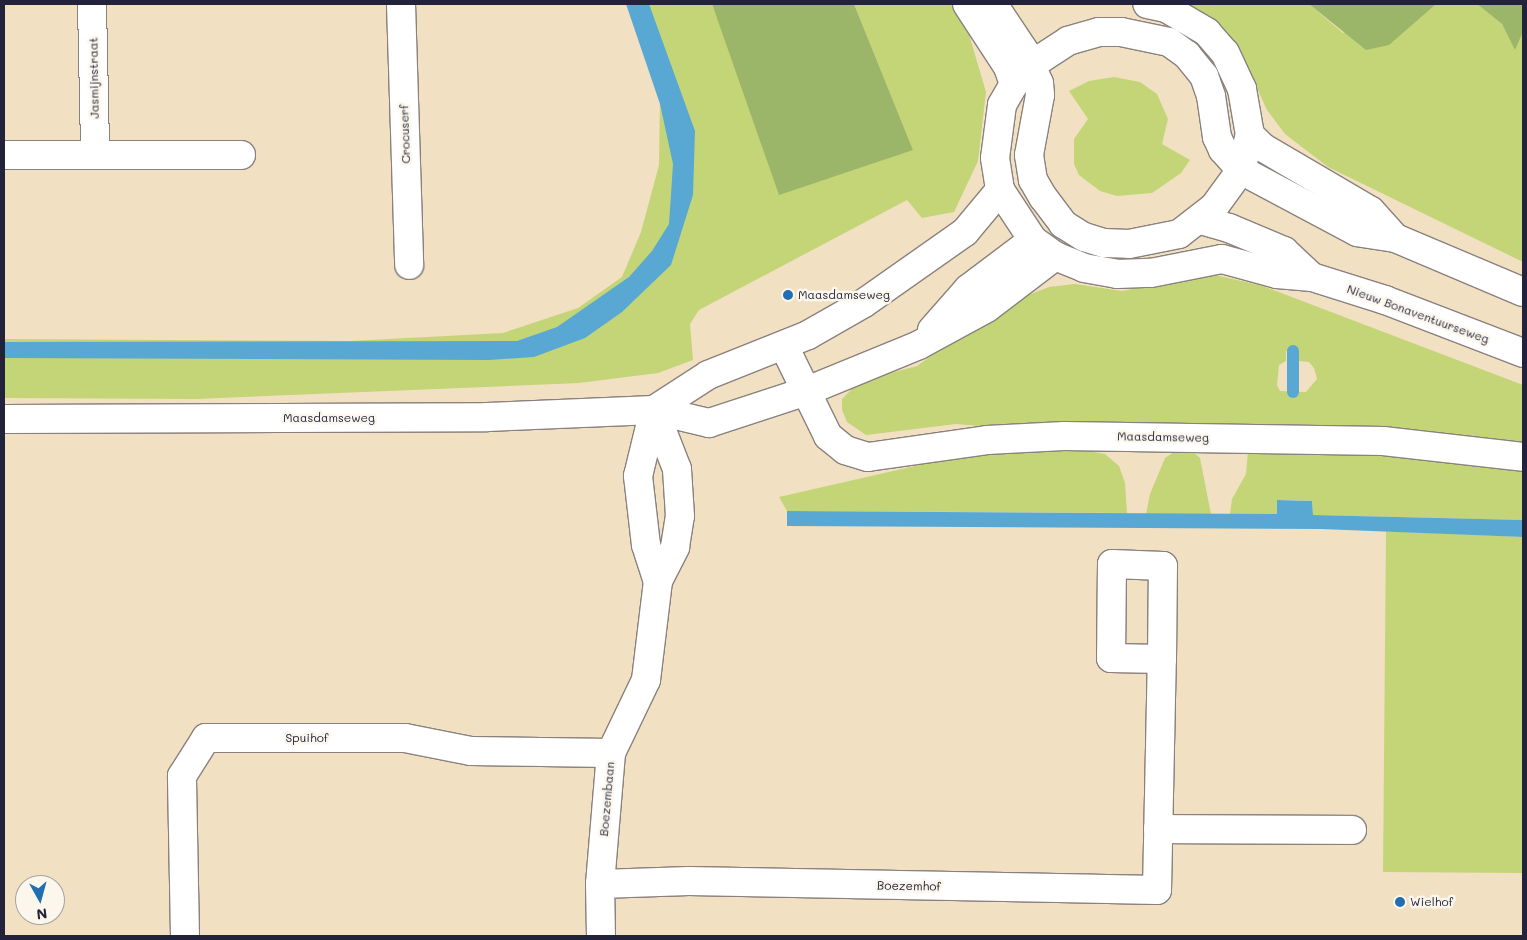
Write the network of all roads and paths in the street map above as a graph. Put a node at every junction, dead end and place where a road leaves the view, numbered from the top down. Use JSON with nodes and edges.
{"nodes":[{"id":1,"x":92,"y":4,"type":"edge"},
{"id":2,"x":401,"y":4,"type":"edge"},
{"id":3,"x":967,"y":4,"type":"edge"},
{"id":4,"x":993,"y":4,"type":"edge"},
{"id":5,"x":1147,"y":4,"type":"edge"},
{"id":6,"x":1022,"y":75,"type":"junction"},
{"id":7,"x":1250,"y":135,"type":"junction"},
{"id":8,"x":95,"y":153,"type":"junction"},
{"id":9,"x":4,"y":155,"type":"edge"},
{"id":10,"x":241,"y":155,"type":"dead end"},
{"id":11,"x":1241,"y":170,"type":"junction"},
{"id":12,"x":1000,"y":190,"type":"junction"},
{"id":13,"x":1200,"y":220,"type":"junction"},
{"id":14,"x":1064,"y":224,"type":"junction"},
{"id":15,"x":1395,"y":238,"type":"junction"},
{"id":16,"x":1033,"y":240,"type":"junction"},
{"id":17,"x":1055,"y":256,"type":"junction"},
{"id":18,"x":409,"y":265,"type":"dead end"},
{"id":19,"x":1312,"y":277,"type":"junction"},
{"id":20,"x":1523,"y":292,"type":"edge"},
{"id":21,"x":919,"y":345,"type":"junction"},
{"id":22,"x":784,"y":346,"type":"junction"},
{"id":23,"x":1523,"y":353,"type":"edge"},
{"id":24,"x":807,"y":392,"type":"junction"},
{"id":25,"x":654,"y":410,"type":"junction"},
{"id":26,"x":4,"y":419,"type":"edge"},
{"id":27,"x":1523,"y":457,"type":"edge"},
{"id":28,"x":658,"y":581,"type":"junction"},
{"id":29,"x":1162,"y":659,"type":"dead end"},
{"id":30,"x":611,"y":753,"type":"junction"},
{"id":31,"x":1158,"y":829,"type":"junction"},
{"id":32,"x":1352,"y":830,"type":"dead end"},
{"id":33,"x":600,"y":884,"type":"junction"},
{"id":34,"x":185,"y":936,"type":"edge"},
{"id":35,"x":601,"y":936,"type":"edge"}],
"edges":[{"from":1,"to":8,"type":"street","name":"Jasmijnstraat"},
{"from":2,"to":18,"type":"street","name":"Crocuserf"},
{"from":3,"to":6,"type":"street"},
{"from":4,"to":6,"type":"street"},
{"from":5,"to":7,"type":"street"},
{"from":6,"to":11,"type":"street"},
{"from":6,"to":12,"type":"street"},
{"from":6,"to":14,"type":"street"},
{"from":7,"to":11,"type":"street"},
{"from":7,"to":15,"type":"street"},
{"from":8,"to":9,"type":"street"},
{"from":8,"to":10,"type":"street"},
{"from":11,"to":13,"type":"street"},
{"from":11,"to":15,"type":"street"},
{"from":12,"to":16,"type":"street"},
{"from":12,"to":22,"type":"street"},
{"from":13,"to":14,"type":"street"},
{"from":13,"to":19,"type":"street","name":"Nieuw Bonaventuurseweg"},
{"from":14,"to":16,"type":"street","name":"Maasdamseweg"},
{"from":15,"to":20,"type":"street"},
{"from":16,"to":17,"type":"street","name":"Nieuw Bonaventuurseweg"},
{"from":16,"to":21,"type":"street","name":"Maasdamseweg"},
{"from":17,"to":19,"type":"street","name":"Nieuw Bonaventuurseweg"},
{"from":17,"to":21,"type":"street","name":"Maasdamseweg"},
{"from":19,"to":23,"type":"street","name":"Nieuw Bonaventuurseweg"},
{"from":21,"to":24,"type":"street","name":"Maasdamseweg"},
{"from":22,"to":24,"type":"street","name":"Maasdamseweg"},
{"from":22,"to":25,"type":"street"},
{"from":24,"to":25,"type":"street","name":"Maasdamseweg"},
{"from":24,"to":27,"type":"street","name":"Maasdamseweg"},
{"from":25,"to":26,"type":"street","name":"Maasdamseweg"},
{"from":25,"to":28,"type":"street","name":"Boezembaan"},
{"from":25,"to":28,"type":"street","name":"Boezembaan"},
{"from":28,"to":30,"type":"street","name":"Boezembaan"},
{"from":29,"to":31,"type":"street","name":"Boezemhof"},
{"from":30,"to":33,"type":"street","name":"Boezembaan"},
{"from":30,"to":34,"type":"street","name":"Spuihof"},
{"from":31,"to":32,"type":"street"},
{"from":31,"to":33,"type":"street","name":"Boezemhof"},
{"from":33,"to":35,"type":"street","name":"Boezembaan"}]}
